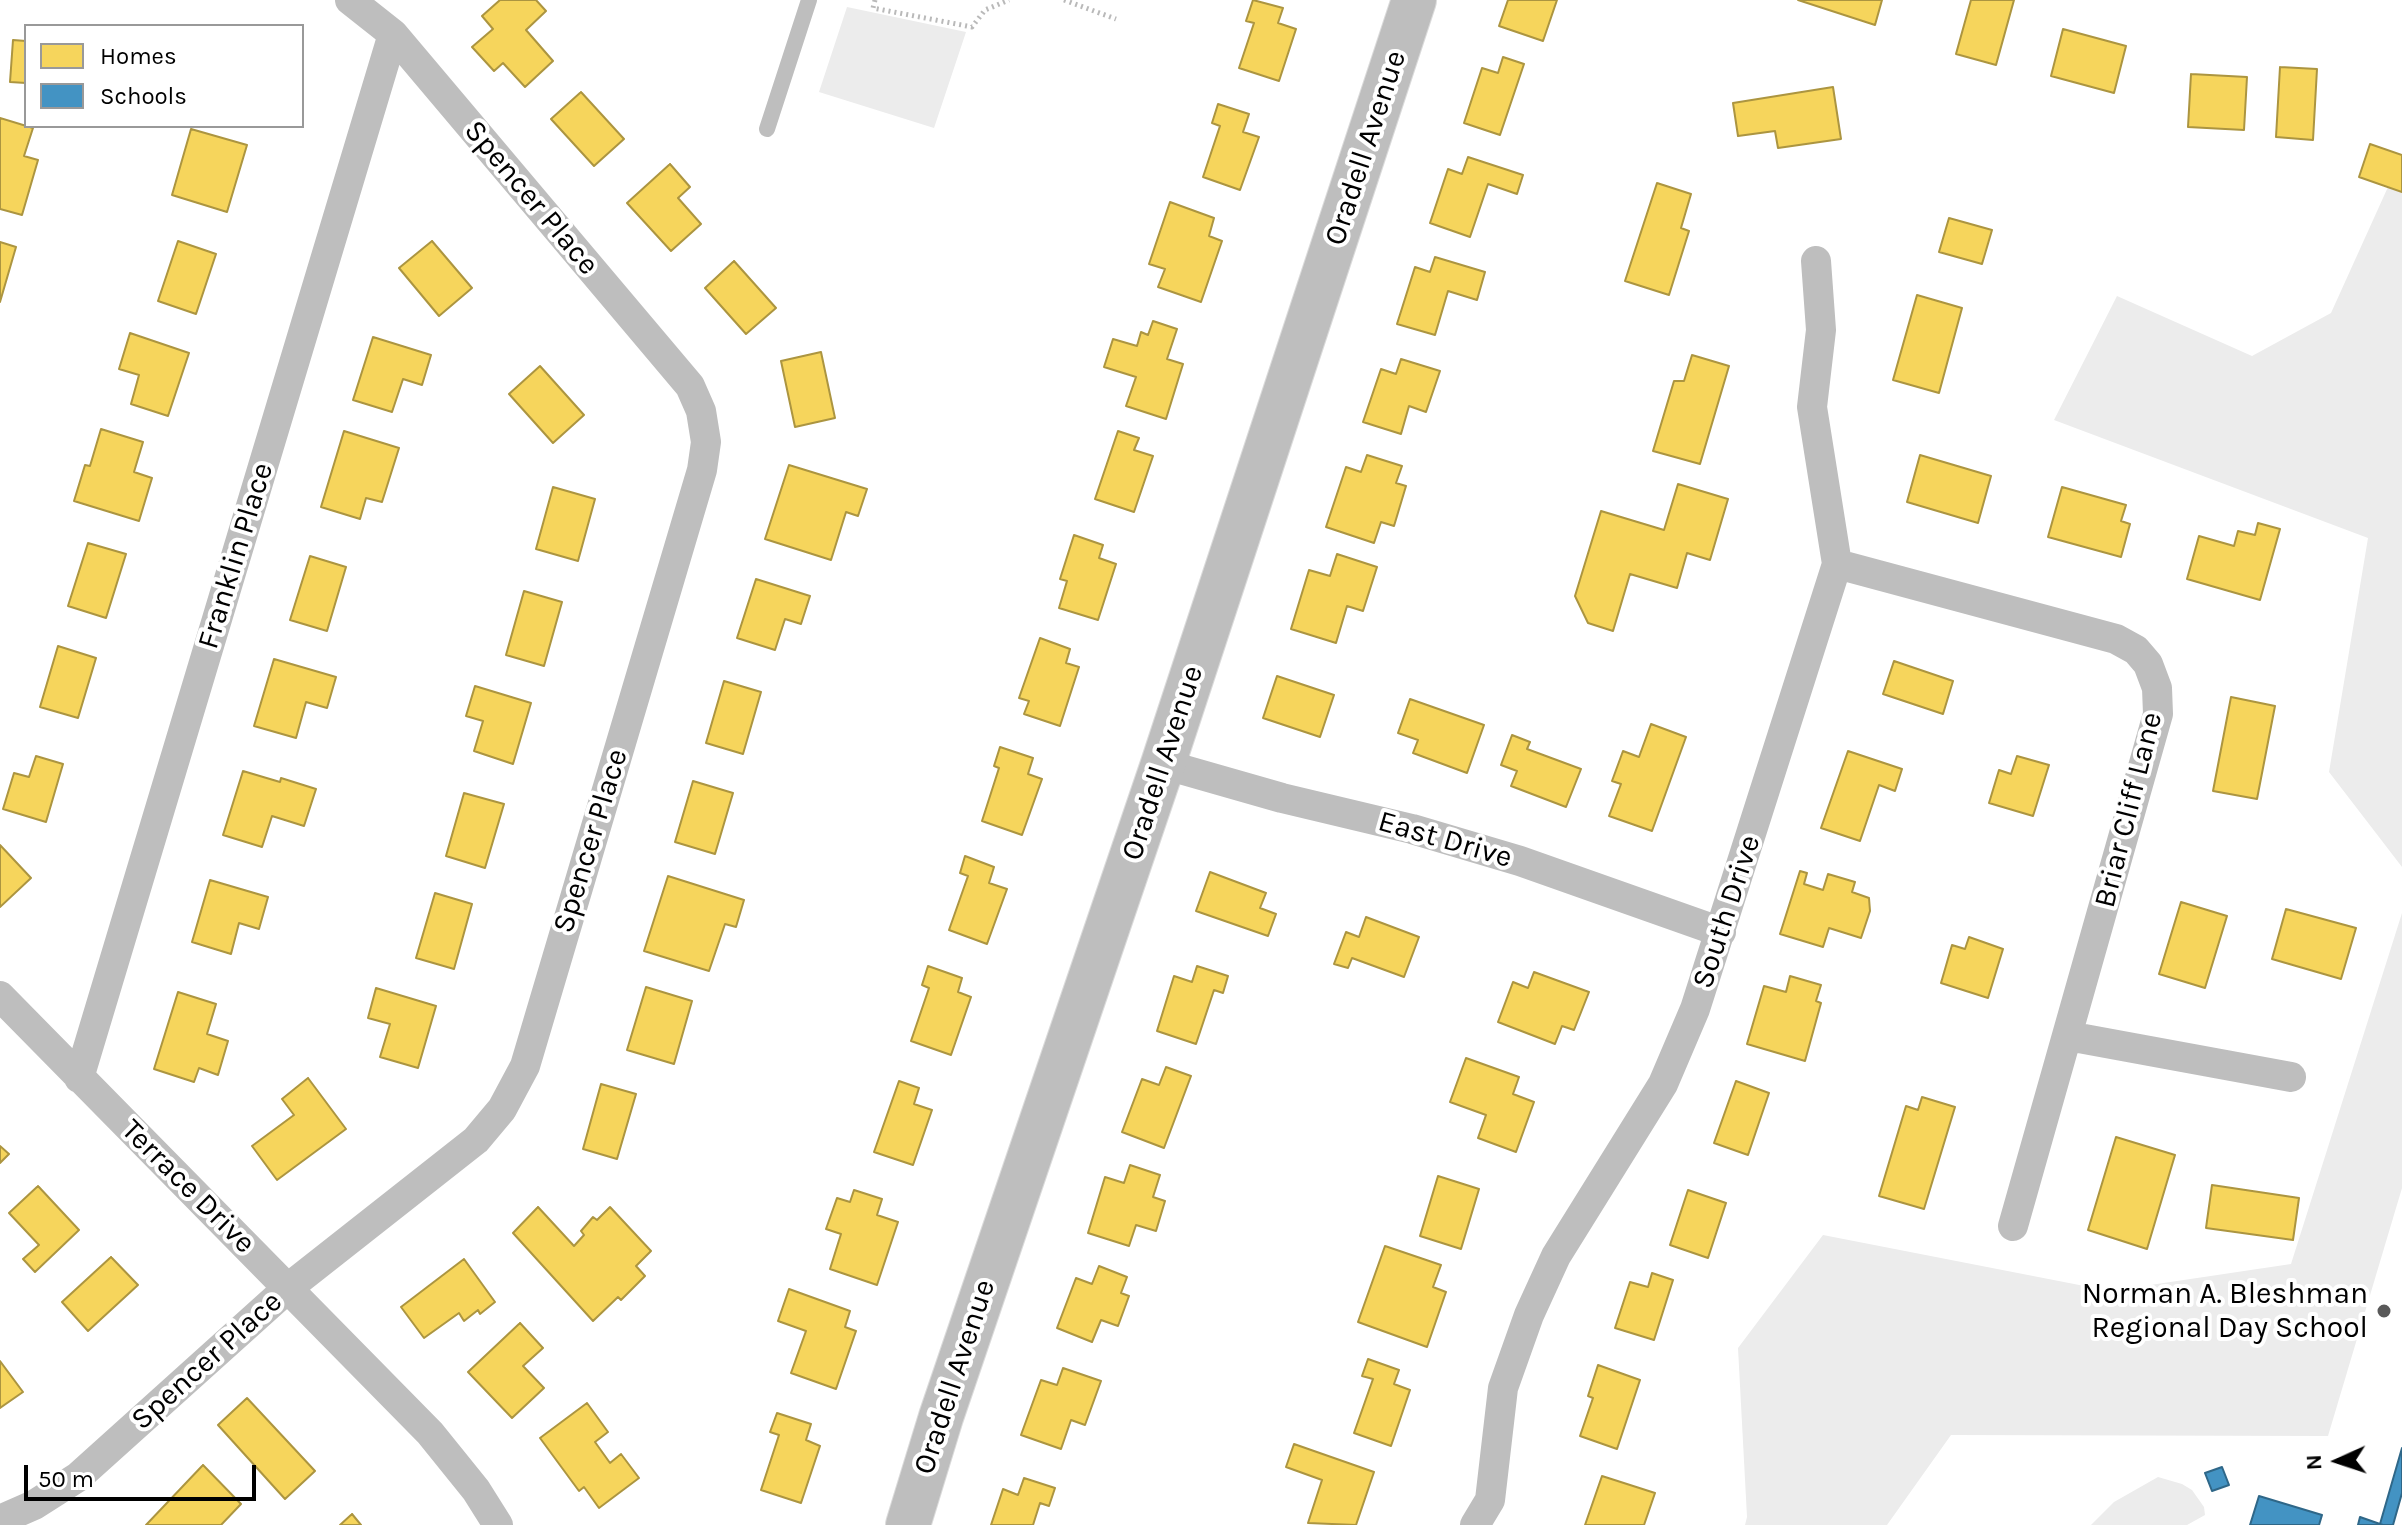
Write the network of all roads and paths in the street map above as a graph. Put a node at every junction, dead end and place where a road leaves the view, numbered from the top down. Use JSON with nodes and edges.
{"nodes":[{"id":1,"x":350,"y":0,"type":"edge"},
{"id":2,"x":809,"y":0,"type":"edge"},
{"id":3,"x":875,"y":0,"type":"edge"},
{"id":4,"x":1009,"y":0,"type":"edge"},
{"id":5,"x":1064,"y":0,"type":"edge"},
{"id":6,"x":1414,"y":0,"type":"edge"},
{"id":7,"x":1116,"y":19,"type":"dead end"},
{"id":8,"x":393,"y":34,"type":"junction"},
{"id":9,"x":767,"y":129,"type":"dead end"},
{"id":10,"x":1816,"y":261,"type":"dead end"},
{"id":11,"x":1837,"y":564,"type":"junction"},
{"id":12,"x":1163,"y":764,"type":"junction"},
{"id":13,"x":1721,"y":932,"type":"junction"},
{"id":14,"x":0,"y":996,"type":"edge"},
{"id":15,"x":2068,"y":1036,"type":"junction"},
{"id":16,"x":2291,"y":1077,"type":"dead end"},
{"id":17,"x":79,"y":1078,"type":"junction"},
{"id":18,"x":2013,"y":1226,"type":"dead end"},
{"id":19,"x":288,"y":1288,"type":"junction"},
{"id":20,"x":0,"y":1520,"type":"edge"},
{"id":21,"x":498,"y":1525,"type":"edge"},
{"id":22,"x":908,"y":1525,"type":"edge"},
{"id":23,"x":1475,"y":1525,"type":"edge"}],
"edges":[{"from":1,"to":8,"type":"street","name":"Spencer Place"},
{"from":2,"to":9,"type":"lane"},
{"from":3,"to":4,"type":"path"},
{"from":5,"to":7,"type":"path"},
{"from":6,"to":12,"type":"main road","name":"Oradell Avenue"},
{"from":8,"to":17,"type":"street","name":"Franklin Place"},
{"from":8,"to":19,"type":"street","name":"Spencer Place"},
{"from":10,"to":11,"type":"street","name":"South Drive"},
{"from":11,"to":13,"type":"street","name":"South Drive"},
{"from":11,"to":15,"type":"street","name":"Briar Cliff Lane"},
{"from":12,"to":13,"type":"street","name":"East Drive"},
{"from":12,"to":22,"type":"main road","name":"Oradell Avenue"},
{"from":13,"to":23,"type":"street","name":"South Drive"},
{"from":14,"to":17,"type":"street","name":"Terrace Drive"},
{"from":15,"to":16,"type":"street"},
{"from":15,"to":18,"type":"street","name":"Briar Cliff Lane"},
{"from":17,"to":19,"type":"street","name":"Terrace Drive"},
{"from":19,"to":20,"type":"street","name":"Spencer Place"},
{"from":19,"to":21,"type":"street","name":"Terrace Drive"}]}
